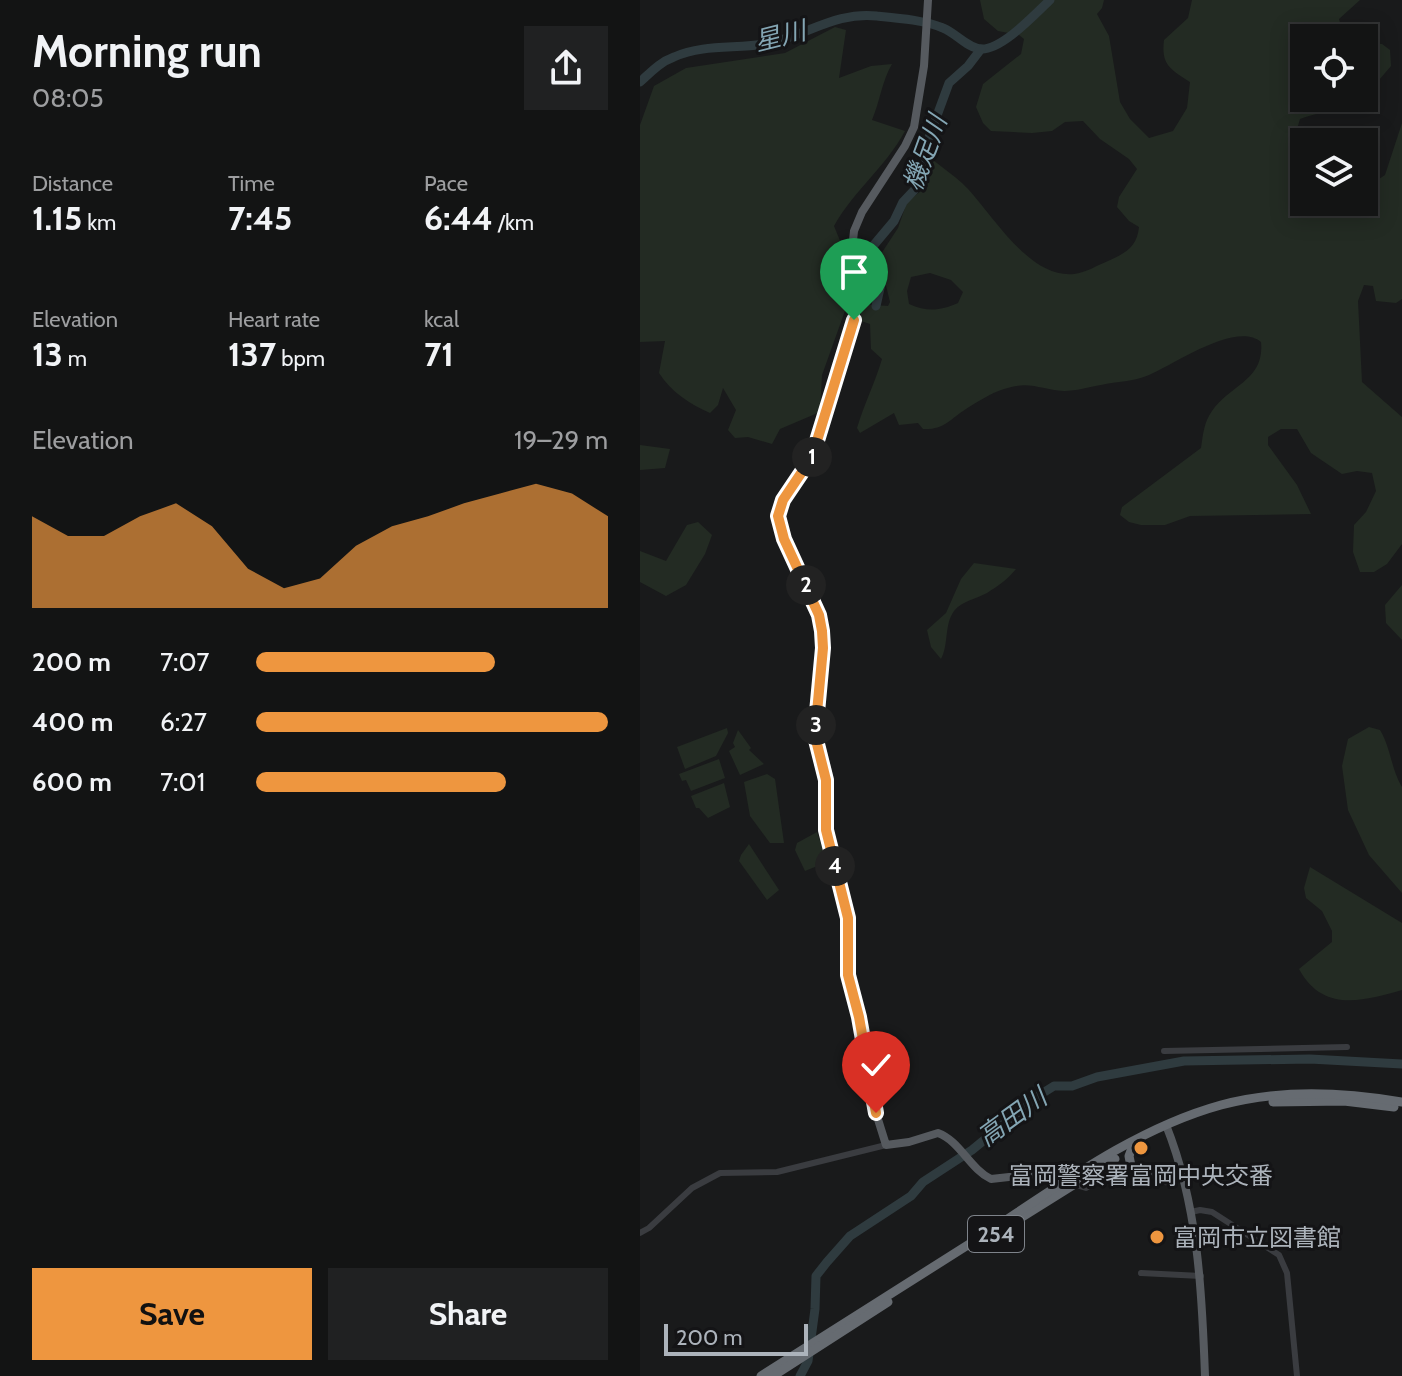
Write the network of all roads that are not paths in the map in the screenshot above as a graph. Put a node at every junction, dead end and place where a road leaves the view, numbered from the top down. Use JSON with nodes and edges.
{"nodes":[{"id":1,"x":928,"y":0,"type":"edge"},
{"id":2,"x":1347,"y":1047,"type":"dead end"},
{"id":3,"x":1164,"y":1051,"type":"dead end"},
{"id":4,"x":1402,"y":1105,"type":"edge"},
{"id":5,"x":1167,"y":1127,"type":"junction"},
{"id":6,"x":886,"y":1145,"type":"junction"},
{"id":7,"x":1132,"y":1148,"type":"junction"},
{"id":8,"x":1131,"y":1166,"type":"junction"},
{"id":9,"x":1051,"y":1172,"type":"junction"},
{"id":10,"x":1074,"y":1182,"type":"junction"},
{"id":11,"x":1166,"y":1182,"type":"dead end"},
{"id":12,"x":1051,"y":1191,"type":"junction"},
{"id":13,"x":1191,"y":1212,"type":"junction"},
{"id":14,"x":640,"y":1233,"type":"edge"},
{"id":15,"x":1141,"y":1273,"type":"dead end"},
{"id":16,"x":1201,"y":1276,"type":"junction"},
{"id":17,"x":761,"y":1376,"type":"edge"},
{"id":18,"x":773,"y":1376,"type":"edge"},
{"id":19,"x":1205,"y":1376,"type":"edge"},
{"id":20,"x":1297,"y":1376,"type":"edge"}],
"edges":[{"from":1,"to":6,"type":"main road"},
{"from":2,"to":3,"type":"street"},
{"from":4,"to":5,"type":"highway","number":"254"},
{"from":5,"to":7,"type":"highway","number":"254"},
{"from":5,"to":10,"type":"highway","number":"254"},
{"from":5,"to":13,"type":"main road"},
{"from":6,"to":9,"type":"main road"},
{"from":6,"to":14,"type":"street"},
{"from":7,"to":8,"type":"highway"},
{"from":7,"to":10,"type":"highway","number":"254"},
{"from":8,"to":10,"type":"street"},
{"from":8,"to":11,"type":"street"},
{"from":9,"to":10,"type":"main road"},
{"from":9,"to":12,"type":"main road"},
{"from":10,"to":12,"type":"highway","number":"254"},
{"from":10,"to":18,"type":"highway","number":"254"},
{"from":12,"to":17,"type":"highway","number":"254"},
{"from":13,"to":16,"type":"main road"},
{"from":13,"to":20,"type":"street"},
{"from":15,"to":16,"type":"street"},
{"from":16,"to":19,"type":"main road"}]}
